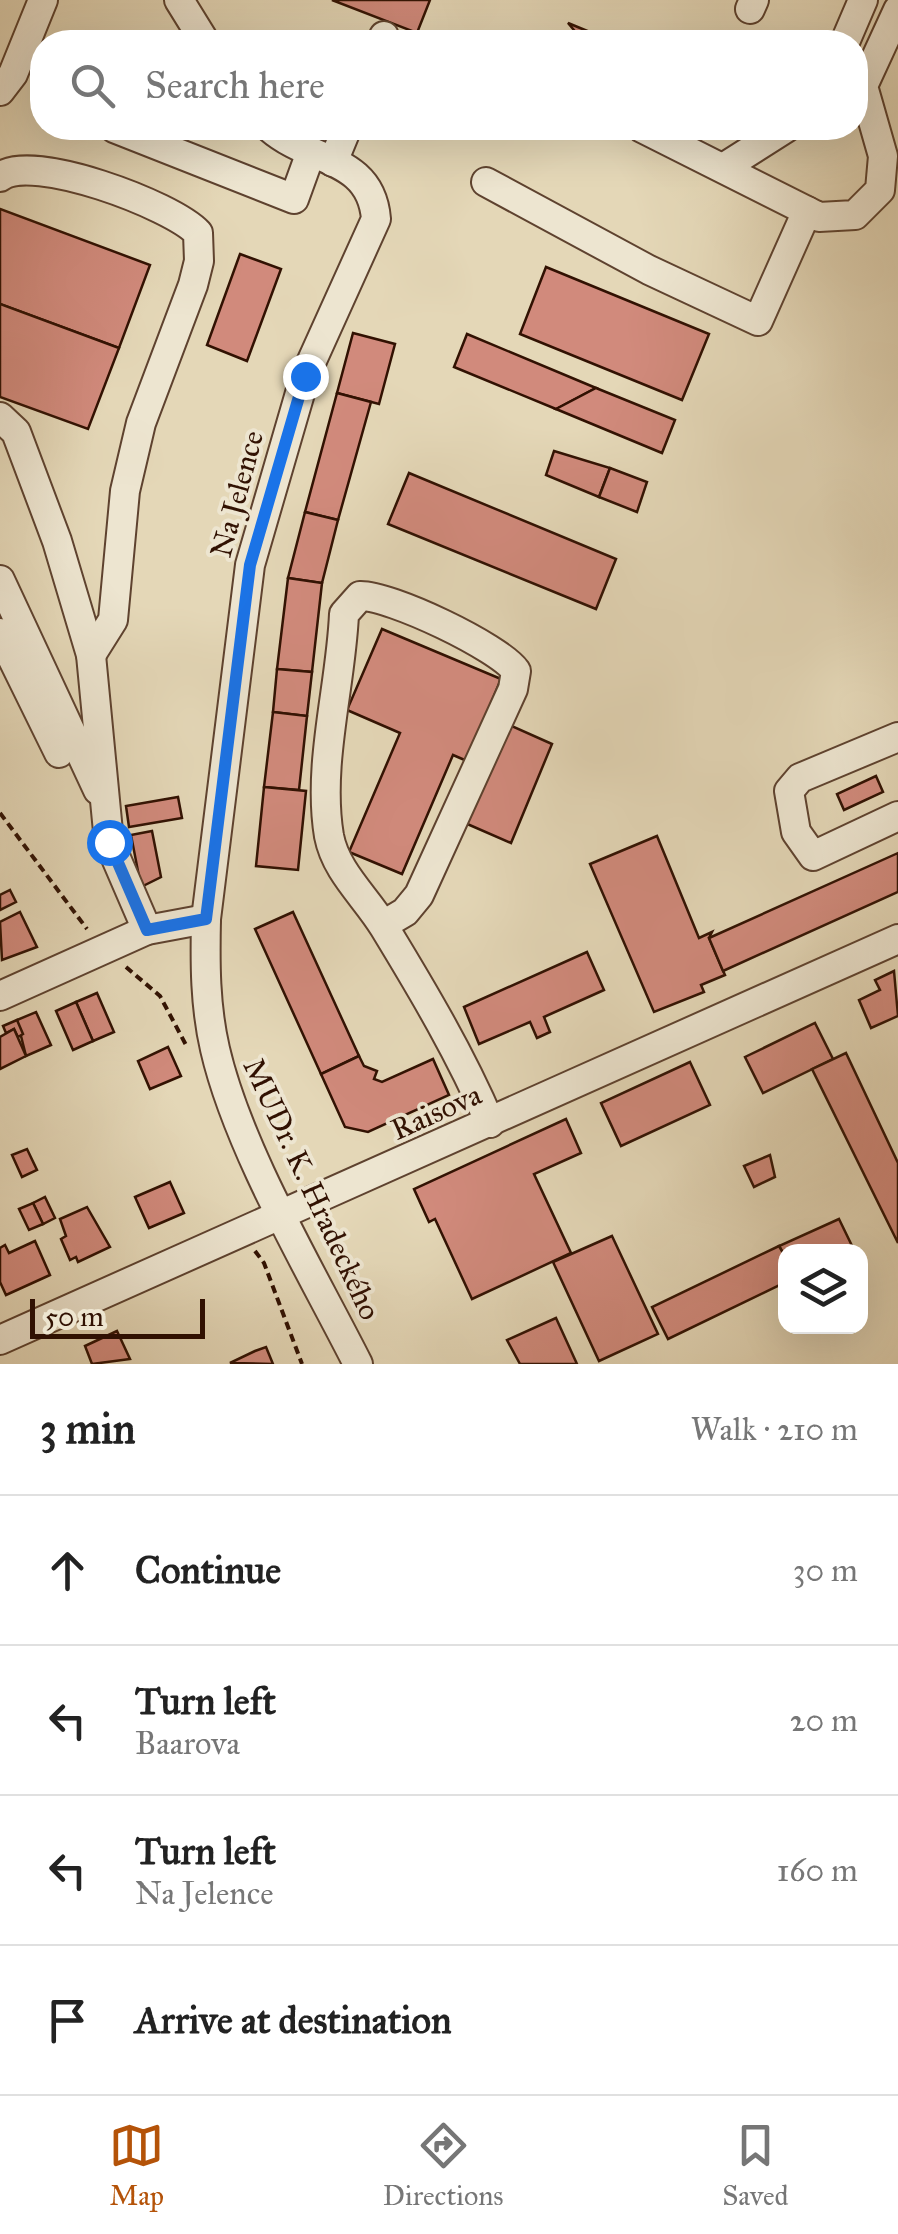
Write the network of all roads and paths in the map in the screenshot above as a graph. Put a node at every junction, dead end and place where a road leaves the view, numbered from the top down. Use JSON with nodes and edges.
{"nodes":[{"id":1,"x":43,"y":0,"type":"edge"},
{"id":2,"x":179,"y":0,"type":"edge"},
{"id":3,"x":863,"y":0,"type":"edge"},
{"id":4,"x":898,"y":10,"type":"edge"},
{"id":5,"x":31,"y":30,"type":"edge"},
{"id":6,"x":198,"y":30,"type":"edge"},
{"id":7,"x":850,"y":30,"type":"edge"},
{"id":8,"x":30,"y":32,"type":"edge"},
{"id":9,"x":868,"y":64,"type":"edge"},
{"id":10,"x":0,"y":90,"type":"edge"},
{"id":11,"x":868,"y":112,"type":"edge"},
{"id":12,"x":144,"y":140,"type":"edge"},
{"id":13,"x":290,"y":140,"type":"edge"},
{"id":14,"x":332,"y":140,"type":"edge"},
{"id":15,"x":666,"y":140,"type":"edge"},
{"id":16,"x":767,"y":140,"type":"edge"},
{"id":17,"x":314,"y":154,"type":"junction"},
{"id":18,"x":723,"y":168,"type":"junction"},
{"id":19,"x":0,"y":177,"type":"edge"},
{"id":20,"x":486,"y":182,"type":"dead end"},
{"id":21,"x":808,"y":211,"type":"junction"},
{"id":22,"x":0,"y":417,"type":"edge"},
{"id":23,"x":0,"y":580,"type":"edge"},
{"id":24,"x":0,"y":633,"type":"edge"},
{"id":25,"x":90,"y":655,"type":"junction"},
{"id":26,"x":898,"y":736,"type":"edge"},
{"id":27,"x":106,"y":804,"type":"junction"},
{"id":28,"x":0,"y":813,"type":"edge"},
{"id":29,"x":898,"y":816,"type":"edge"},
{"id":30,"x":109,"y":842,"type":"junction"},
{"id":31,"x":206,"y":919,"type":"junction"},
{"id":32,"x":383,"y":925,"type":"junction"},
{"id":33,"x":147,"y":930,"type":"junction"},
{"id":34,"x":898,"y":939,"type":"edge"},
{"id":35,"x":107,"y":948,"type":"junction"},
{"id":36,"x":0,"y":996,"type":"edge"},
{"id":37,"x":192,"y":1056,"type":"dead end"},
{"id":38,"x":490,"y":1123,"type":"junction"},
{"id":39,"x":281,"y":1212,"type":"junction"},
{"id":40,"x":242,"y":1247,"type":"dead end"},
{"id":41,"x":0,"y":1340,"type":"edge"},
{"id":42,"x":351,"y":1362,"type":"edge"},
{"id":43,"x":302,"y":1364,"type":"edge"}],
"edges":[{"from":1,"to":5,"type":"street"},
{"from":2,"to":6,"type":"street"},
{"from":3,"to":7,"type":"street"},
{"from":4,"to":9,"type":"street"},
{"from":8,"to":10,"type":"street"},
{"from":11,"to":21,"type":"street"},
{"from":12,"to":17,"type":"street"},
{"from":13,"to":17,"type":"street","name":"Na Jelence"},
{"from":14,"to":17,"type":"street"},
{"from":15,"to":18,"type":"street"},
{"from":16,"to":18,"type":"street"},
{"from":17,"to":31,"type":"street","name":"Na Jelence"},
{"from":18,"to":21,"type":"street"},
{"from":19,"to":25,"type":"street"},
{"from":20,"to":21,"type":"street"},
{"from":22,"to":25,"type":"street"},
{"from":23,"to":27,"type":"street"},
{"from":24,"to":30,"type":"street"},
{"from":25,"to":27,"type":"street"},
{"from":26,"to":29,"type":"street"},
{"from":27,"to":30,"type":"street"},
{"from":28,"to":35,"type":"path"},
{"from":30,"to":33,"type":"street"},
{"from":31,"to":33,"type":"street"},
{"from":31,"to":39,"type":"street","name":"MUDr. K. Hradeckého"},
{"from":32,"to":32,"type":"street"},
{"from":32,"to":38,"type":"street"},
{"from":33,"to":35,"type":"street"},
{"from":34,"to":38,"type":"street","name":"Raisova"},
{"from":35,"to":36,"type":"street"},
{"from":35,"to":37,"type":"path"},
{"from":38,"to":39,"type":"street","name":"Raisova"},
{"from":39,"to":41,"type":"street","name":"Raisova"},
{"from":39,"to":42,"type":"street","name":"MUDr. K. Hradeckého"},
{"from":40,"to":43,"type":"path"}]}
